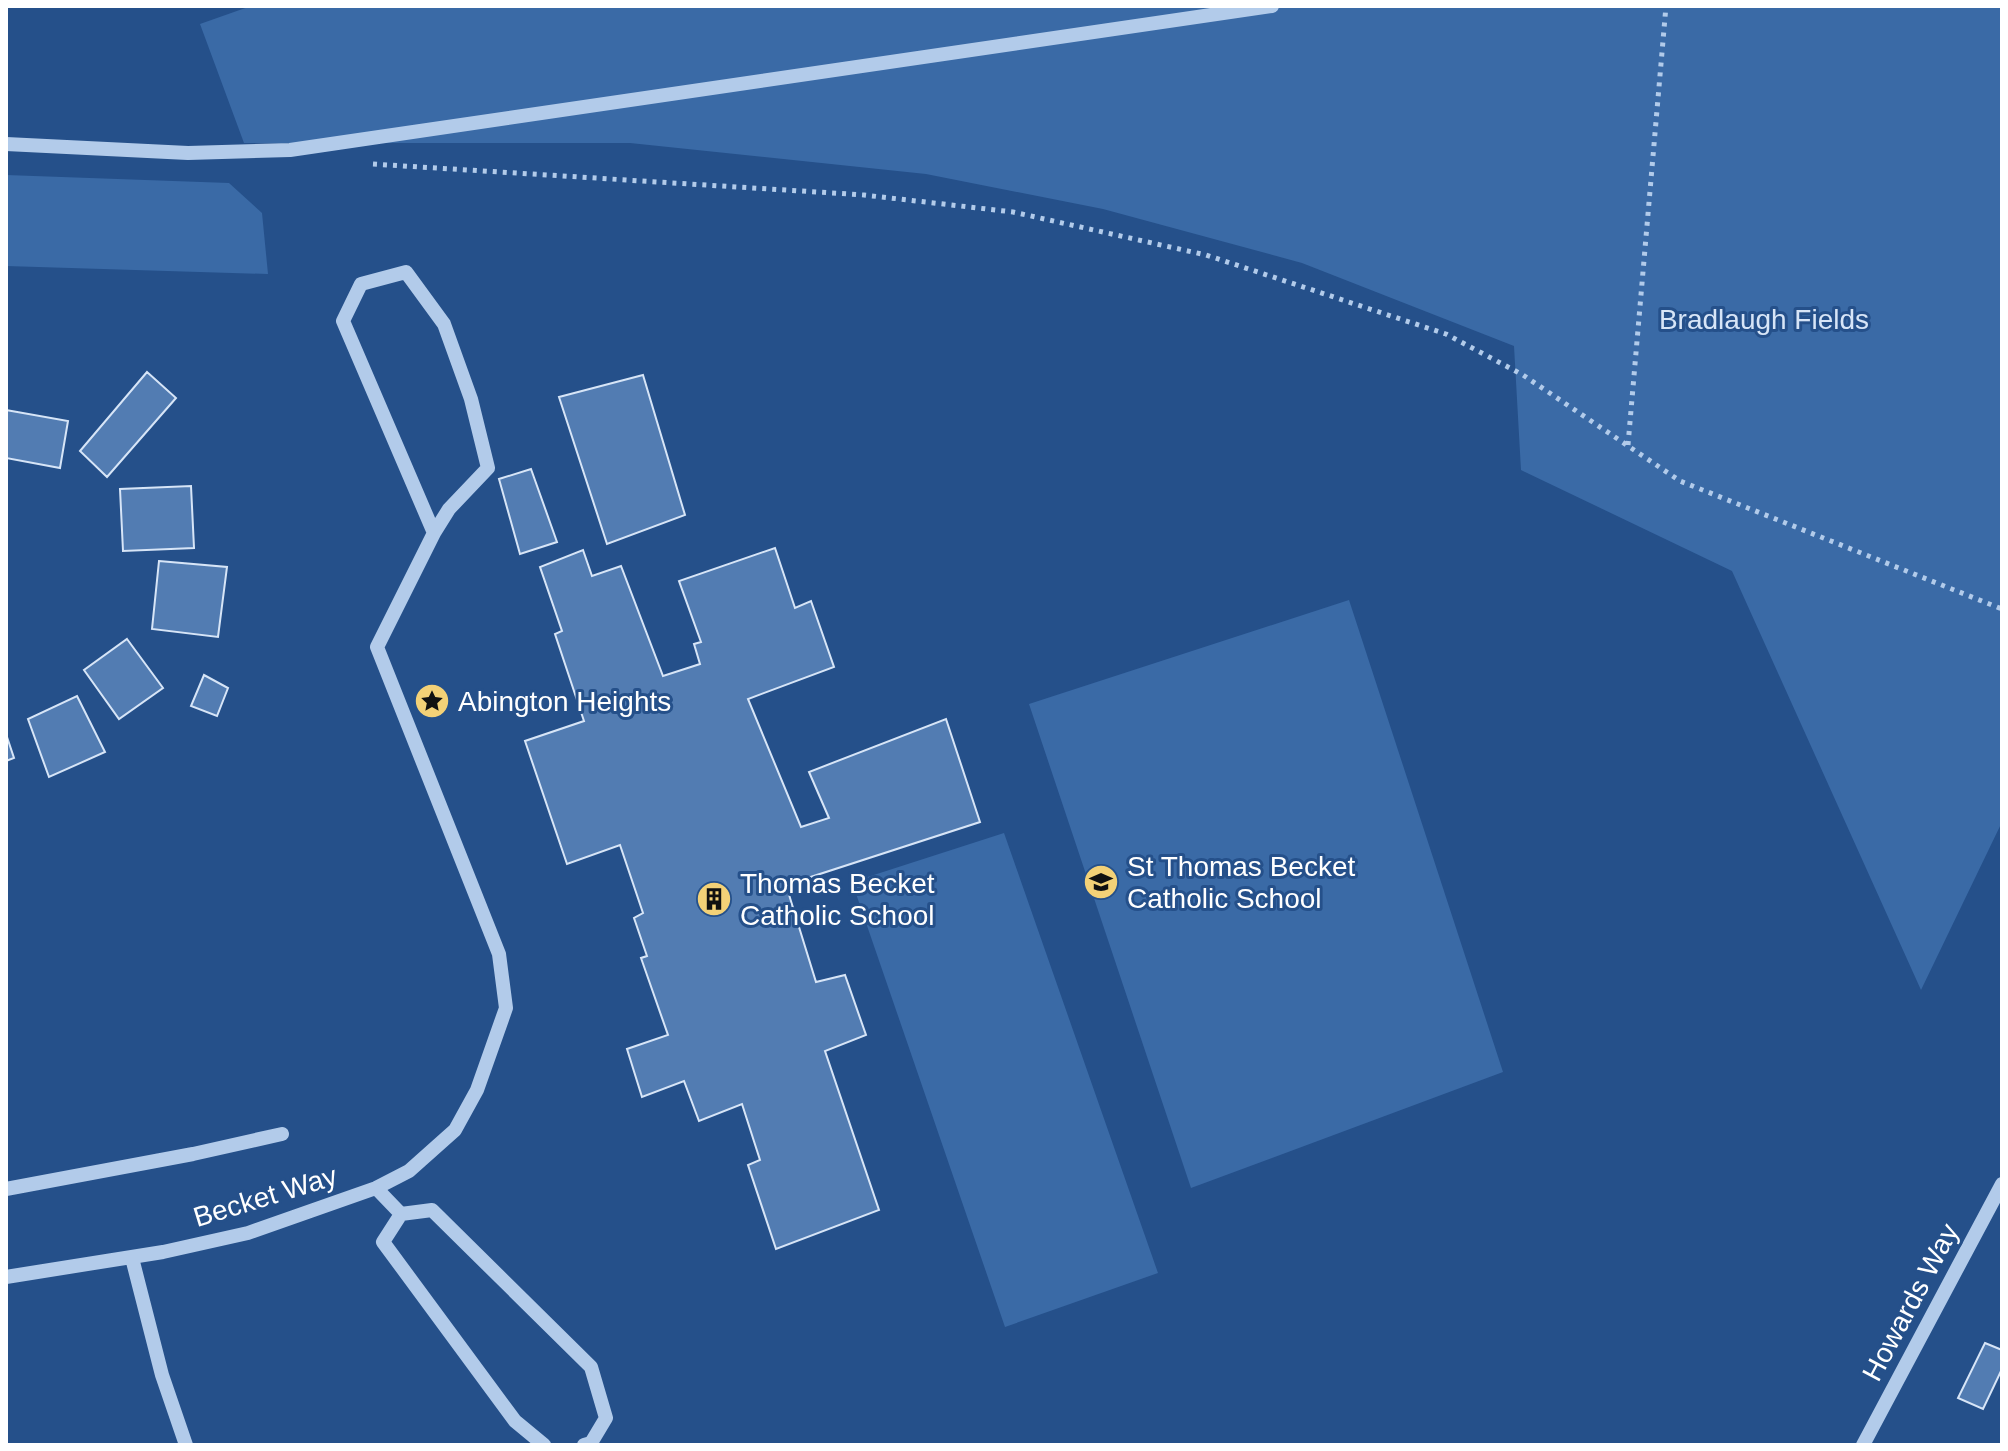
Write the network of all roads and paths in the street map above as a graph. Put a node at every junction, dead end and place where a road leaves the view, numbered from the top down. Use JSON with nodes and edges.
{"nodes":[{"id":1,"x":1272,"y":6,"type":"edge"},
{"id":2,"x":1666,"y":6,"type":"edge"},
{"id":3,"x":6,"y":144,"type":"edge"},
{"id":4,"x":360,"y":163,"type":"dead end"},
{"id":5,"x":1628,"y":445,"type":"junction"},
{"id":6,"x":434,"y":533,"type":"junction"},
{"id":7,"x":2002,"y":609,"type":"edge"},
{"id":8,"x":282,"y":1134,"type":"dead end"},
{"id":9,"x":2002,"y":1184,"type":"edge"},
{"id":10,"x":376,"y":1188,"type":"junction"},
{"id":11,"x":6,"y":1189,"type":"edge"},
{"id":12,"x":401,"y":1214,"type":"junction"},
{"id":13,"x":132,"y":1258,"type":"junction"},
{"id":14,"x":6,"y":1277,"type":"edge"},
{"id":15,"x":186,"y":1445,"type":"edge"},
{"id":16,"x":544,"y":1445,"type":"edge"},
{"id":17,"x":584,"y":1445,"type":"edge"},
{"id":18,"x":1863,"y":1445,"type":"edge"}],
"edges":[{"from":1,"to":3,"type":"street"},
{"from":2,"to":5,"type":"path"},
{"from":4,"to":5,"type":"path"},
{"from":5,"to":7,"type":"path"},
{"from":6,"to":6,"type":"street","name":"Becket Way"},
{"from":6,"to":10,"type":"street","name":"Becket Way"},
{"from":8,"to":11,"type":"street"},
{"from":9,"to":18,"type":"street","name":"Howards Way"},
{"from":10,"to":12,"type":"street"},
{"from":10,"to":13,"type":"street","name":"Becket Way"},
{"from":12,"to":16,"type":"street"},
{"from":12,"to":17,"type":"street"},
{"from":13,"to":14,"type":"street","name":"Becket Way"},
{"from":13,"to":15,"type":"street"}]}
